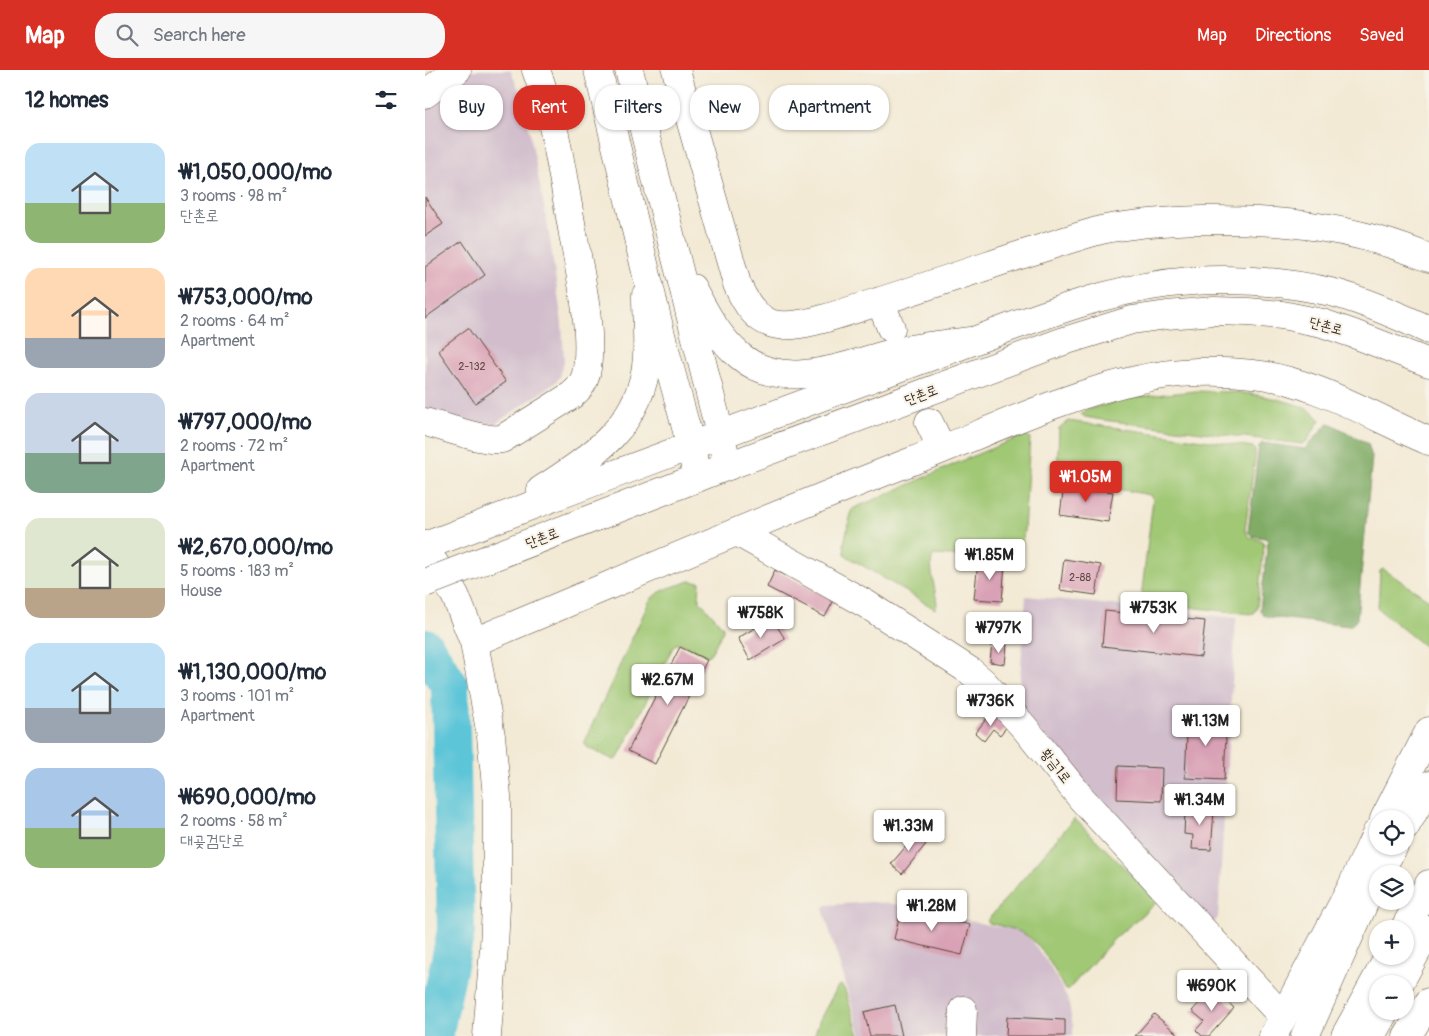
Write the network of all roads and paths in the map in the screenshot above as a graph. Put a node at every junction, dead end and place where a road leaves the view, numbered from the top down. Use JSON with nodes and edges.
{"nodes":[{"id":1,"x":457,"y":70,"type":"edge"},
{"id":2,"x":536,"y":70,"type":"edge"},
{"id":3,"x":598,"y":70,"type":"edge"},
{"id":4,"x":629,"y":70,"type":"edge"},
{"id":5,"x":676,"y":70,"type":"edge"},
{"id":6,"x":425,"y":94,"type":"edge"},
{"id":7,"x":675,"y":258,"type":"junction"},
{"id":8,"x":1429,"y":258,"type":"edge"},
{"id":9,"x":645,"y":269,"type":"junction"},
{"id":10,"x":880,"y":302,"type":"junction"},
{"id":11,"x":891,"y":328,"type":"tunnel mouth"},
{"id":12,"x":1429,"y":330,"type":"edge"},
{"id":13,"x":971,"y":341,"type":"junction"},
{"id":14,"x":1429,"y":363,"type":"edge"},
{"id":15,"x":425,"y":422,"type":"edge"},
{"id":16,"x":929,"y":422,"type":"tunnel mouth"},
{"id":17,"x":719,"y":435,"type":"junction"},
{"id":18,"x":1429,"y":441,"type":"edge"},
{"id":19,"x":691,"y":446,"type":"junction"},
{"id":20,"x":942,"y":449,"type":"junction"},
{"id":21,"x":728,"y":466,"type":"junction"},
{"id":22,"x":697,"y":478,"type":"junction"},
{"id":23,"x":496,"y":519,"type":"junction"},
{"id":24,"x":737,"y":532,"type":"junction"},
{"id":25,"x":425,"y":548,"type":"edge"},
{"id":26,"x":425,"y":583,"type":"edge"},
{"id":27,"x":475,"y":642,"type":"junction"},
{"id":28,"x":1429,"y":731,"type":"edge"},
{"id":29,"x":1429,"y":785,"type":"edge"},
{"id":30,"x":1389,"y":810,"type":"edge"},
{"id":31,"x":1414,"y":811,"type":"edge"},
{"id":32,"x":1373,"y":855,"type":"edge"},
{"id":33,"x":1387,"y":855,"type":"edge"},
{"id":34,"x":1368,"y":883,"type":"edge"},
{"id":35,"x":1429,"y":884,"type":"edge"},
{"id":36,"x":1409,"y":920,"type":"edge"},
{"id":37,"x":1429,"y":929,"type":"edge"},
{"id":38,"x":1384,"y":965,"type":"edge"},
{"id":39,"x":1404,"y":975,"type":"edge"},
{"id":40,"x":1429,"y":1002,"type":"edge"},
{"id":41,"x":1380,"y":1020,"type":"edge"},
{"id":42,"x":1278,"y":1026,"type":"edge"},
{"id":43,"x":487,"y":1036,"type":"edge"},
{"id":44,"x":1305,"y":1036,"type":"edge"},
{"id":45,"x":1345,"y":1036,"type":"edge"},
{"id":46,"x":1371,"y":1036,"type":"edge"},
{"id":47,"x":1407,"y":1036,"type":"edge"}],
"edges":[{"from":1,"to":6,"type":"main road"},
{"from":2,"to":15,"type":"main road"},
{"from":3,"to":9,"type":"main road"},
{"from":4,"to":7,"type":"main road"},
{"from":5,"to":10,"type":"main road"},
{"from":7,"to":13,"type":"main road"},
{"from":7,"to":17,"type":"main road"},
{"from":8,"to":10,"type":"main road"},
{"from":9,"to":19,"type":"main road"},
{"from":9,"to":23,"type":"main road"},
{"from":10,"to":11,"type":"main road"},
{"from":12,"to":13,"type":"main road"},
{"from":13,"to":17,"type":"main road"},
{"from":14,"to":21,"type":"main road","name":"단촌로"},
{"from":16,"to":20,"type":"main road"},
{"from":17,"to":19,"type":"main road"},
{"from":17,"to":21,"type":"main road"},
{"from":18,"to":20,"type":"main road"},
{"from":19,"to":22,"type":"main road"},
{"from":19,"to":23,"type":"main road"},
{"from":20,"to":24,"type":"main road"},
{"from":21,"to":22,"type":"main road","name":"단촌로"},
{"from":22,"to":26,"type":"main road","name":"단촌로","bridge":true},
{"from":23,"to":25,"type":"main road"},
{"from":24,"to":27,"type":"main road"},
{"from":24,"to":42,"type":"main road","name":"황금1로"},
{"from":25,"to":27,"type":"main road"},
{"from":27,"to":43,"type":"main road"},
{"from":28,"to":30,"type":"main road"},
{"from":29,"to":31,"type":"main road"},
{"from":32,"to":34,"type":"main road"},
{"from":33,"to":34,"type":"main road"},
{"from":34,"to":42,"type":"main road"},
{"from":34,"to":44,"type":"main road"},
{"from":35,"to":36,"type":"main road"},
{"from":37,"to":39,"type":"main road"},
{"from":38,"to":45,"type":"main road"},
{"from":40,"to":47,"type":"main road"},
{"from":41,"to":46,"type":"main road"}]}
